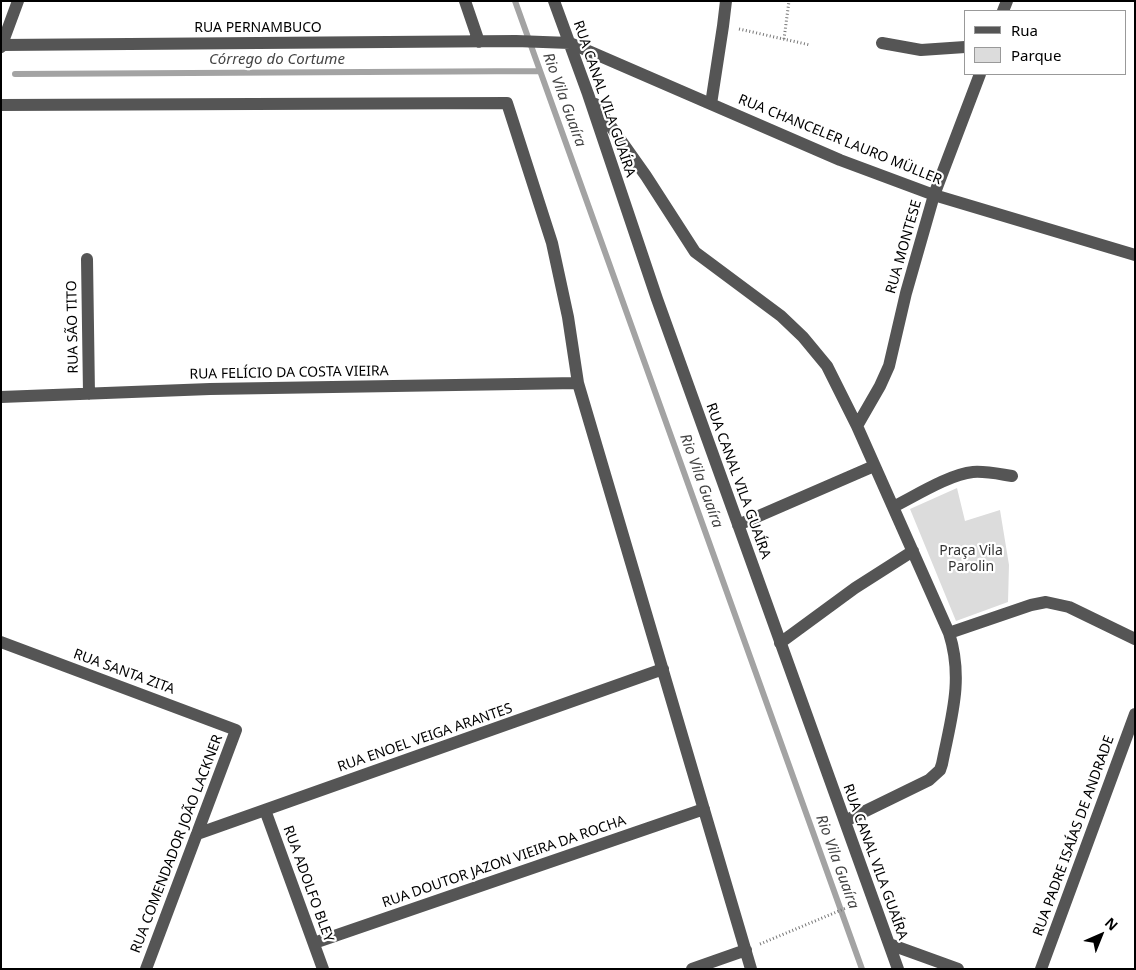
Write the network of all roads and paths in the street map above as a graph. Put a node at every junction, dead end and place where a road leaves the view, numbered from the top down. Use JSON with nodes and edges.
{"nodes":[{"id":1,"x":18,"y":1,"type":"edge"},
{"id":2,"x":465,"y":1,"type":"edge"},
{"id":3,"x":554,"y":1,"type":"edge"},
{"id":4,"x":726,"y":1,"type":"edge"},
{"id":5,"x":789,"y":1,"type":"edge"},
{"id":6,"x":723,"y":26,"type":"junction"},
{"id":7,"x":784,"y":39,"type":"junction"},
{"id":8,"x":479,"y":42,"type":"junction"},
{"id":9,"x":570,"y":43,"type":"junction"},
{"id":10,"x":882,"y":43,"type":"dead end"},
{"id":11,"x":810,"y":45,"type":"dead end"},
{"id":12,"x":2,"y":46,"type":"edge"},
{"id":13,"x":964,"y":47,"type":"edge"},
{"id":14,"x":980,"y":75,"type":"edge"},
{"id":15,"x":588,"y":94,"type":"junction"},
{"id":16,"x":711,"y":104,"type":"junction"},
{"id":17,"x":1,"y":105,"type":"edge"},
{"id":18,"x":934,"y":195,"type":"junction"},
{"id":19,"x":1135,"y":255,"type":"edge"},
{"id":20,"x":88,"y":259,"type":"dead end"},
{"id":21,"x":578,"y":382,"type":"junction"},
{"id":22,"x":89,"y":394,"type":"junction"},
{"id":23,"x":1,"y":397,"type":"edge"},
{"id":24,"x":857,"y":426,"type":"junction"},
{"id":25,"x":874,"y":466,"type":"junction"},
{"id":26,"x":1012,"y":476,"type":"dead end"},
{"id":27,"x":893,"y":507,"type":"junction"},
{"id":28,"x":738,"y":525,"type":"junction"},
{"id":29,"x":912,"y":551,"type":"junction"},
{"id":30,"x":949,"y":633,"type":"junction"},
{"id":31,"x":1135,"y":639,"type":"edge"},
{"id":32,"x":1,"y":642,"type":"edge"},
{"id":33,"x":780,"y":643,"type":"junction"},
{"id":34,"x":663,"y":670,"type":"junction"},
{"id":35,"x":1135,"y":714,"type":"edge"},
{"id":36,"x":236,"y":730,"type":"joint"},
{"id":37,"x":704,"y":808,"type":"junction"},
{"id":38,"x":265,"y":810,"type":"junction"},
{"id":39,"x":845,"y":821,"type":"junction"},
{"id":40,"x":197,"y":834,"type":"junction"},
{"id":41,"x":864,"y":900,"type":"dead end"},
{"id":42,"x":314,"y":943,"type":"junction"},
{"id":43,"x":889,"y":944,"type":"junction"},
{"id":44,"x":746,"y":950,"type":"junction"},
{"id":45,"x":146,"y":969,"type":"edge"},
{"id":46,"x":324,"y":969,"type":"edge"},
{"id":47,"x":692,"y":969,"type":"edge"},
{"id":48,"x":752,"y":969,"type":"edge"},
{"id":49,"x":898,"y":969,"type":"edge"},
{"id":50,"x":958,"y":969,"type":"edge"},
{"id":51,"x":1041,"y":969,"type":"edge"}],
"edges":[{"from":1,"to":12,"type":"street"},
{"from":2,"to":8,"type":"street"},
{"from":3,"to":9,"type":"street","name":"RUA CANAL VILA GUAÍRA"},
{"from":4,"to":6,"type":"street"},
{"from":5,"to":7,"type":"path"},
{"from":6,"to":7,"type":"path"},
{"from":6,"to":16,"type":"street"},
{"from":7,"to":11,"type":"path"},
{"from":8,"to":9,"type":"street","name":"RUA PERNAMBUCO"},
{"from":8,"to":12,"type":"street","name":"RUA PERNAMBUCO"},
{"from":9,"to":15,"type":"street","name":"RUA CANAL VILA GUAÍRA"},
{"from":9,"to":16,"type":"street","name":"RUA CHANCELER LAURO MÜLLER"},
{"from":10,"to":13,"type":"street"},
{"from":14,"to":18,"type":"street","name":"RUA MONTESE"},
{"from":15,"to":24,"type":"street"},
{"from":15,"to":28,"type":"street","name":"RUA CANAL VILA GUAÍRA"},
{"from":16,"to":18,"type":"street","name":"RUA CHANCELER LAURO MÜLLER"},
{"from":17,"to":21,"type":"street"},
{"from":18,"to":19,"type":"street","name":"RUA CHANCELER LAURO MÜLLER"},
{"from":18,"to":24,"type":"street","name":"RUA MONTESE"},
{"from":20,"to":22,"type":"street","name":"RUA SÃO TITO"},
{"from":21,"to":22,"type":"street","name":"RUA FELÍCIO DA COSTA VIEIRA"},
{"from":21,"to":34,"type":"street"},
{"from":22,"to":23,"type":"street","name":"RUA FELÍCIO DA COSTA VIEIRA"},
{"from":24,"to":25,"type":"street"},
{"from":25,"to":27,"type":"street"},
{"from":25,"to":28,"type":"street"},
{"from":26,"to":27,"type":"street"},
{"from":27,"to":29,"type":"street"},
{"from":28,"to":33,"type":"street","name":"RUA CANAL VILA GUAÍRA"},
{"from":29,"to":30,"type":"street"},
{"from":29,"to":33,"type":"street"},
{"from":30,"to":31,"type":"street"},
{"from":30,"to":39,"type":"street"},
{"from":32,"to":36,"type":"street","name":"RUA SANTA ZITA"},
{"from":33,"to":39,"type":"street","name":"RUA CANAL VILA GUAÍRA"},
{"from":34,"to":37,"type":"street"},
{"from":34,"to":38,"type":"street","name":"RUA ENOEL VEIGA ARANTES"},
{"from":35,"to":51,"type":"street","name":"RUA PADRE ISAÍAS DE ANDRADE"},
{"from":36,"to":40,"type":"street","name":"RUA COMENDADOR JOÃO LACKNER"},
{"from":37,"to":42,"type":"street","name":"RUA DOUTOR JAZON VIEIRA DA ROCHA"},
{"from":37,"to":44,"type":"street"},
{"from":38,"to":40,"type":"street","name":"RUA ENOEL VEIGA ARANTES"},
{"from":38,"to":42,"type":"street","name":"RUA ADOLFO BLEY"},
{"from":39,"to":43,"type":"street","name":"RUA CANAL VILA GUAÍRA"},
{"from":40,"to":45,"type":"street","name":"RUA COMENDADOR JOÃO LACKNER"},
{"from":41,"to":44,"type":"path"},
{"from":42,"to":46,"type":"street","name":"RUA ADOLFO BLEY"},
{"from":43,"to":49,"type":"street","name":"RUA CANAL VILA GUAÍRA"},
{"from":43,"to":50,"type":"street"},
{"from":44,"to":47,"type":"street"},
{"from":44,"to":48,"type":"street"}]}
